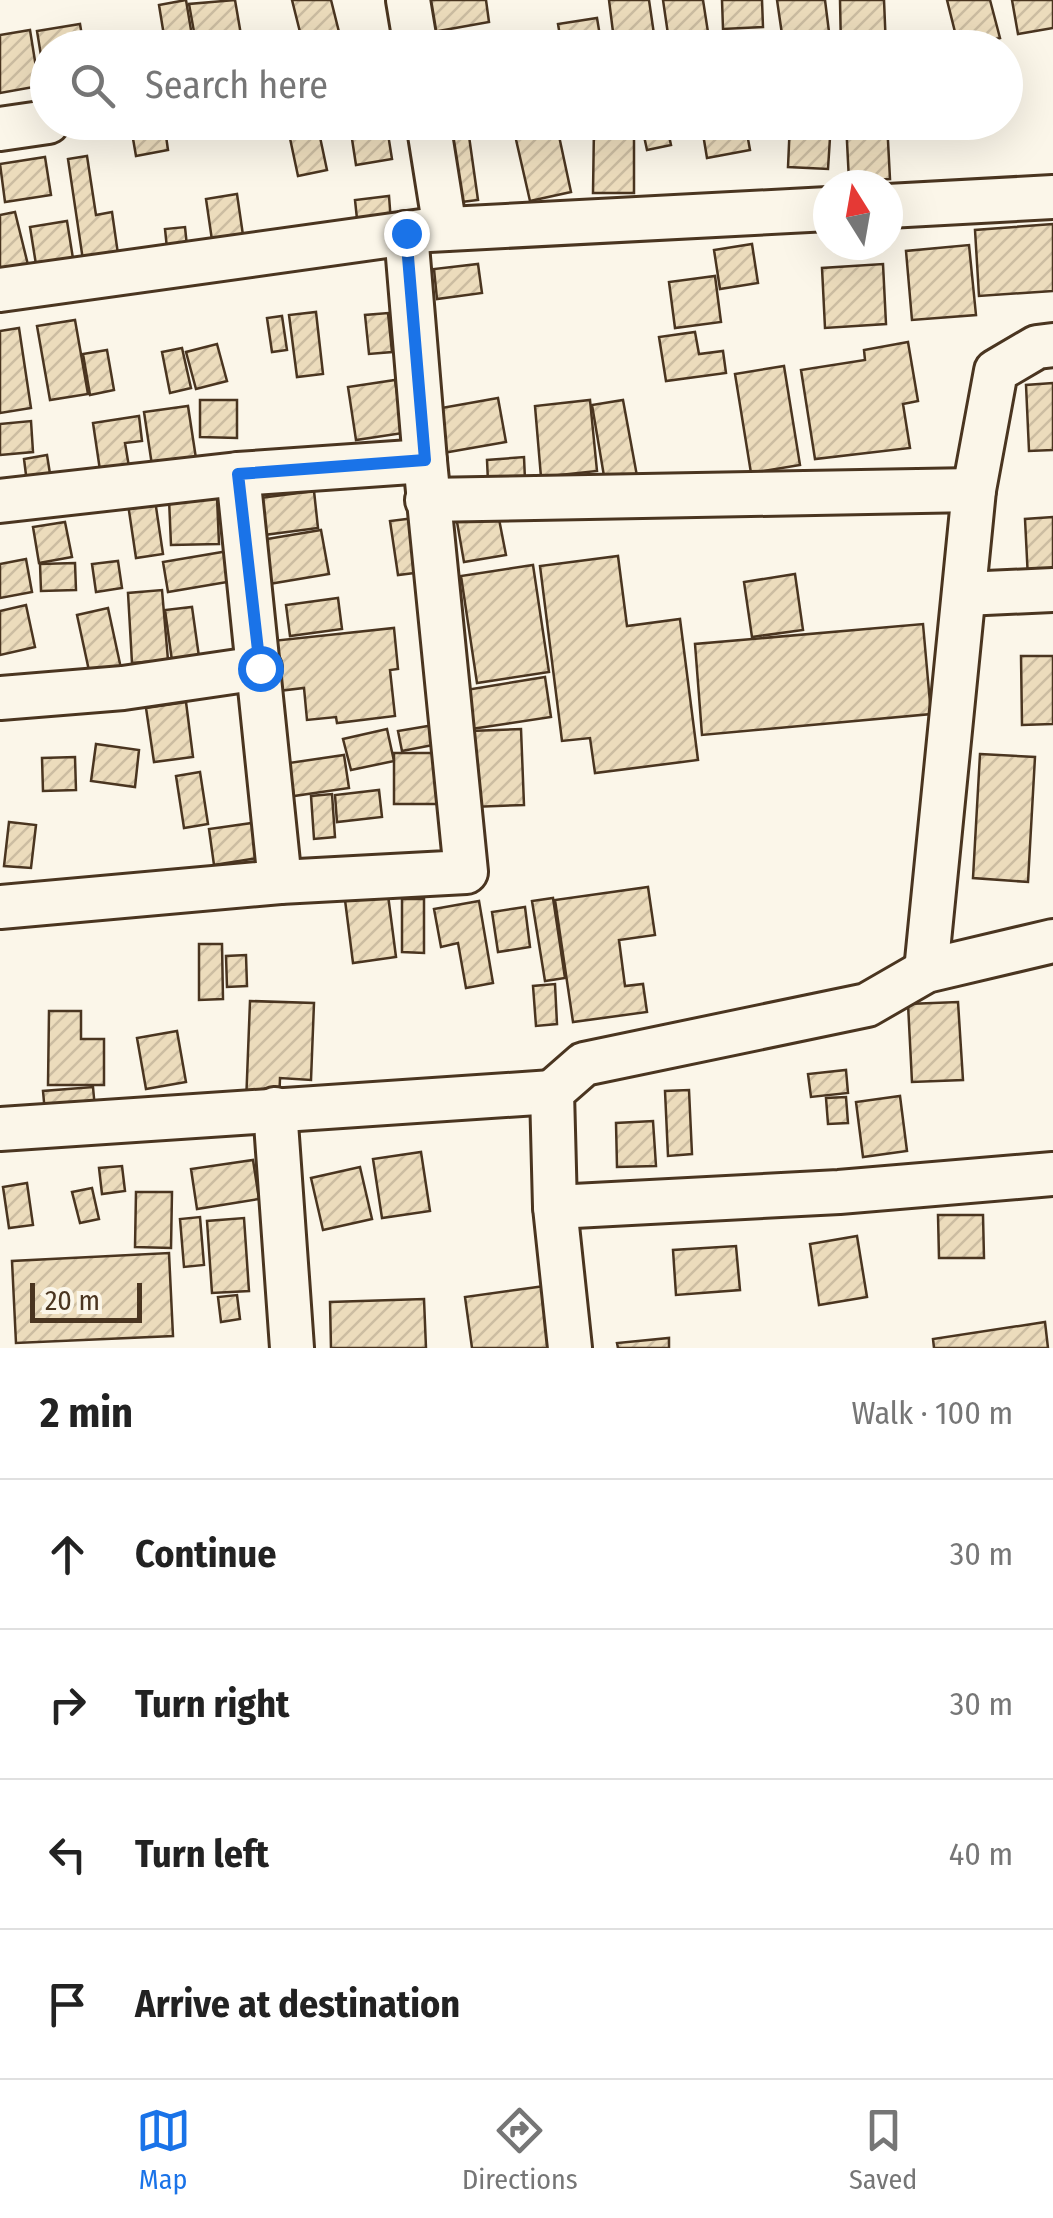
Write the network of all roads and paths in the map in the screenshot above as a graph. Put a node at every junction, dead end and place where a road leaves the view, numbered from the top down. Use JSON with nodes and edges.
{"nodes":[{"id":1,"x":408,"y":0,"type":"edge"},
{"id":2,"x":413,"y":30,"type":"edge"},
{"id":3,"x":30,"y":125,"type":"edge"},
{"id":4,"x":0,"y":129,"type":"edge"},
{"id":5,"x":428,"y":140,"type":"edge"},
{"id":6,"x":1053,"y":198,"type":"edge"},
{"id":7,"x":903,"y":205,"type":"edge"},
{"id":8,"x":813,"y":210,"type":"edge"},
{"id":9,"x":426,"y":231,"type":"junction"},
{"id":10,"x":0,"y":290,"type":"edge"},
{"id":11,"x":1053,"y":344,"type":"edge"},
{"id":12,"x":238,"y":474,"type":"junction"},
{"id":13,"x":426,"y":480,"type":"junction"},
{"id":14,"x":974,"y":490,"type":"junction"},
{"id":15,"x":0,"y":501,"type":"edge"},
{"id":16,"x":1053,"y":590,"type":"edge"},
{"id":17,"x":964,"y":594,"type":"junction"},
{"id":18,"x":260,"y":668,"type":"junction"},
{"id":19,"x":0,"y":698,"type":"edge"},
{"id":20,"x":280,"y":882,"type":"junction"},
{"id":21,"x":0,"y":908,"type":"edge"},
{"id":22,"x":1053,"y":941,"type":"edge"},
{"id":23,"x":926,"y":971,"type":"junction"},
{"id":24,"x":552,"y":1092,"type":"junction"},
{"id":25,"x":275,"y":1110,"type":"junction"},
{"id":26,"x":0,"y":1129,"type":"edge"},
{"id":27,"x":1053,"y":1174,"type":"edge"},
{"id":28,"x":556,"y":1208,"type":"junction"},
{"id":29,"x":292,"y":1348,"type":"edge"},
{"id":30,"x":570,"y":1348,"type":"edge"}],
"edges":[{"from":1,"to":2,"type":"street"},
{"from":3,"to":4,"type":"street"},
{"from":5,"to":9,"type":"street"},
{"from":6,"to":7,"type":"street"},
{"from":8,"to":9,"type":"street"},
{"from":9,"to":10,"type":"street"},
{"from":9,"to":13,"type":"street"},
{"from":11,"to":14,"type":"street"},
{"from":12,"to":13,"type":"street"},
{"from":12,"to":15,"type":"street"},
{"from":12,"to":18,"type":"street"},
{"from":13,"to":14,"type":"street"},
{"from":13,"to":20,"type":"street"},
{"from":14,"to":17,"type":"street"},
{"from":16,"to":17,"type":"street"},
{"from":17,"to":23,"type":"street"},
{"from":18,"to":19,"type":"street"},
{"from":18,"to":20,"type":"street"},
{"from":20,"to":21,"type":"street"},
{"from":22,"to":23,"type":"street"},
{"from":23,"to":24,"type":"street"},
{"from":24,"to":25,"type":"street"},
{"from":24,"to":28,"type":"street"},
{"from":25,"to":26,"type":"street"},
{"from":25,"to":29,"type":"street"},
{"from":27,"to":28,"type":"street"},
{"from":28,"to":30,"type":"street"}]}
